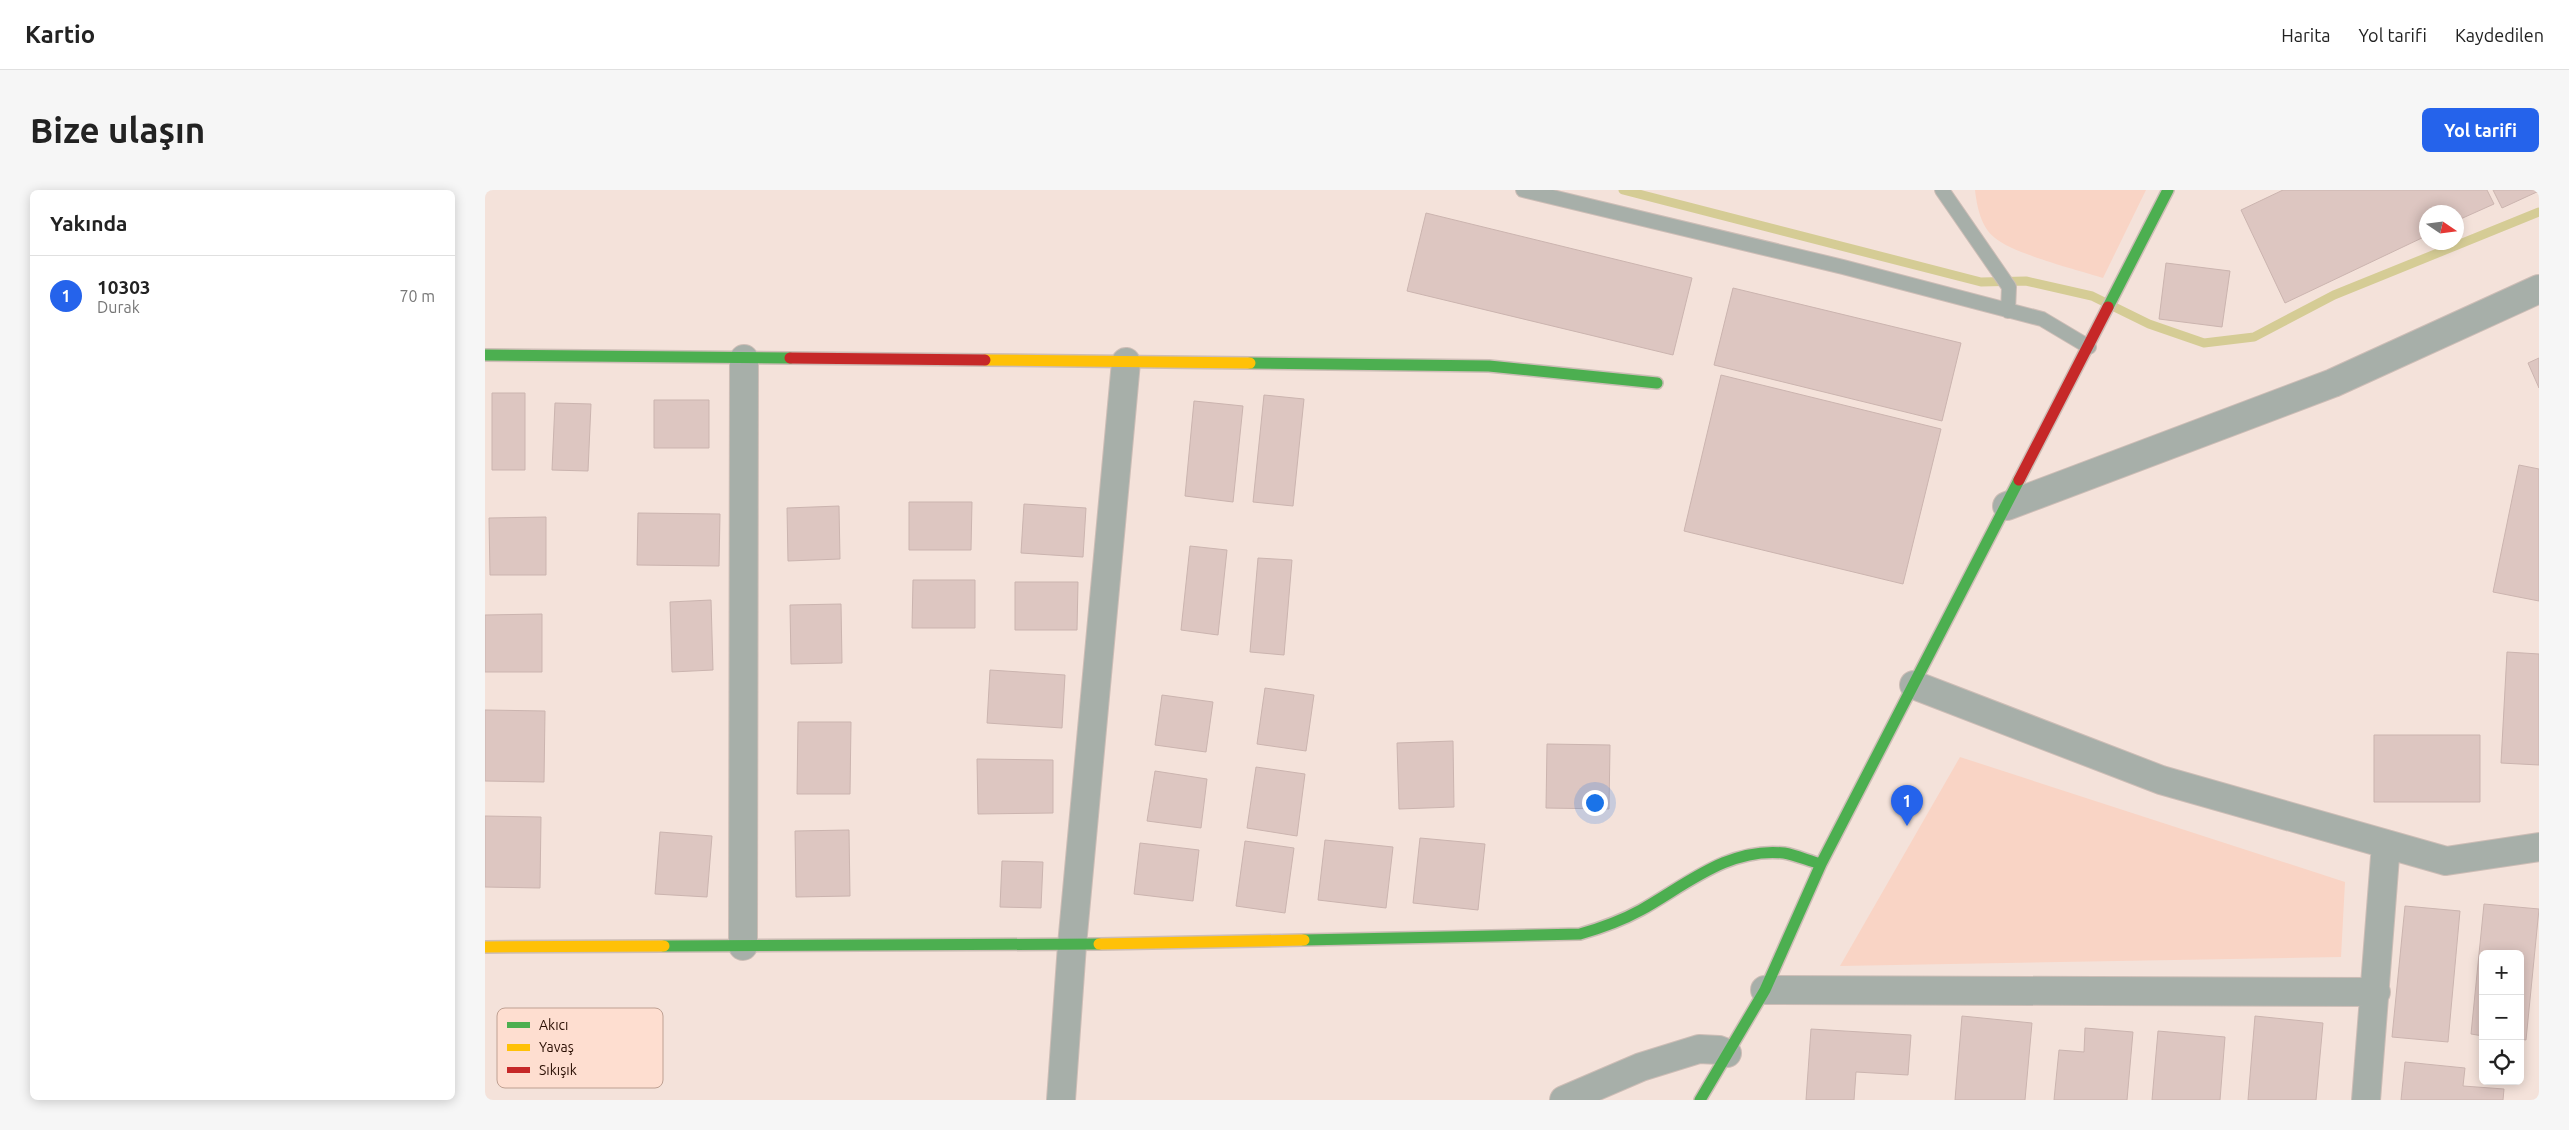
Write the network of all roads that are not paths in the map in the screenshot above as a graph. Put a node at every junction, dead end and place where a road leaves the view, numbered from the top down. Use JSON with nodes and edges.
{"nodes":[{"id":1,"x":1523,"y":190,"type":"edge"},
{"id":2,"x":1942,"y":190,"type":"edge"},
{"id":3,"x":2168,"y":190,"type":"edge"},
{"id":4,"x":2539,"y":288,"type":"edge"},
{"id":5,"x":2008,"y":311,"type":"junction"},
{"id":6,"x":2092,"y":341,"type":"junction"},
{"id":7,"x":485,"y":355,"type":"edge"},
{"id":8,"x":744,"y":359,"type":"junction"},
{"id":9,"x":1126,"y":362,"type":"junction"},
{"id":10,"x":1657,"y":383,"type":"dead end"},
{"id":11,"x":2007,"y":506,"type":"junction"},
{"id":12,"x":1913,"y":685,"type":"junction"},
{"id":13,"x":2386,"y":844,"type":"junction"},
{"id":14,"x":2539,"y":847,"type":"edge"},
{"id":15,"x":1821,"y":864,"type":"junction"},
{"id":16,"x":1072,"y":945,"type":"junction"},
{"id":17,"x":743,"y":946,"type":"junction"},
{"id":18,"x":485,"y":947,"type":"edge"},
{"id":19,"x":1765,"y":990,"type":"junction"},
{"id":20,"x":2376,"y":992,"type":"junction"},
{"id":21,"x":1727,"y":1053,"type":"junction"},
{"id":22,"x":1061,"y":1100,"type":"edge"},
{"id":23,"x":1564,"y":1100,"type":"edge"},
{"id":24,"x":1700,"y":1100,"type":"edge"},
{"id":25,"x":2366,"y":1100,"type":"edge"}],
"edges":[{"from":1,"to":5,"type":"lane"},
{"from":2,"to":5,"type":"lane"},
{"from":3,"to":6,"type":"street"},
{"from":4,"to":11,"type":"street"},
{"from":5,"to":6,"type":"lane"},
{"from":6,"to":11,"type":"street"},
{"from":7,"to":8,"type":"street"},
{"from":8,"to":9,"type":"street"},
{"from":8,"to":17,"type":"street"},
{"from":9,"to":10,"type":"street"},
{"from":9,"to":16,"type":"street"},
{"from":11,"to":12,"type":"street"},
{"from":12,"to":13,"type":"street"},
{"from":12,"to":15,"type":"street"},
{"from":13,"to":14,"type":"street"},
{"from":13,"to":20,"type":"street"},
{"from":15,"to":16,"type":"street"},
{"from":15,"to":19,"type":"street"},
{"from":16,"to":17,"type":"street"},
{"from":16,"to":22,"type":"street"},
{"from":17,"to":18,"type":"street"},
{"from":19,"to":20,"type":"street"},
{"from":19,"to":21,"type":"street"},
{"from":20,"to":25,"type":"street"},
{"from":21,"to":23,"type":"street"},
{"from":21,"to":24,"type":"street"}]}
